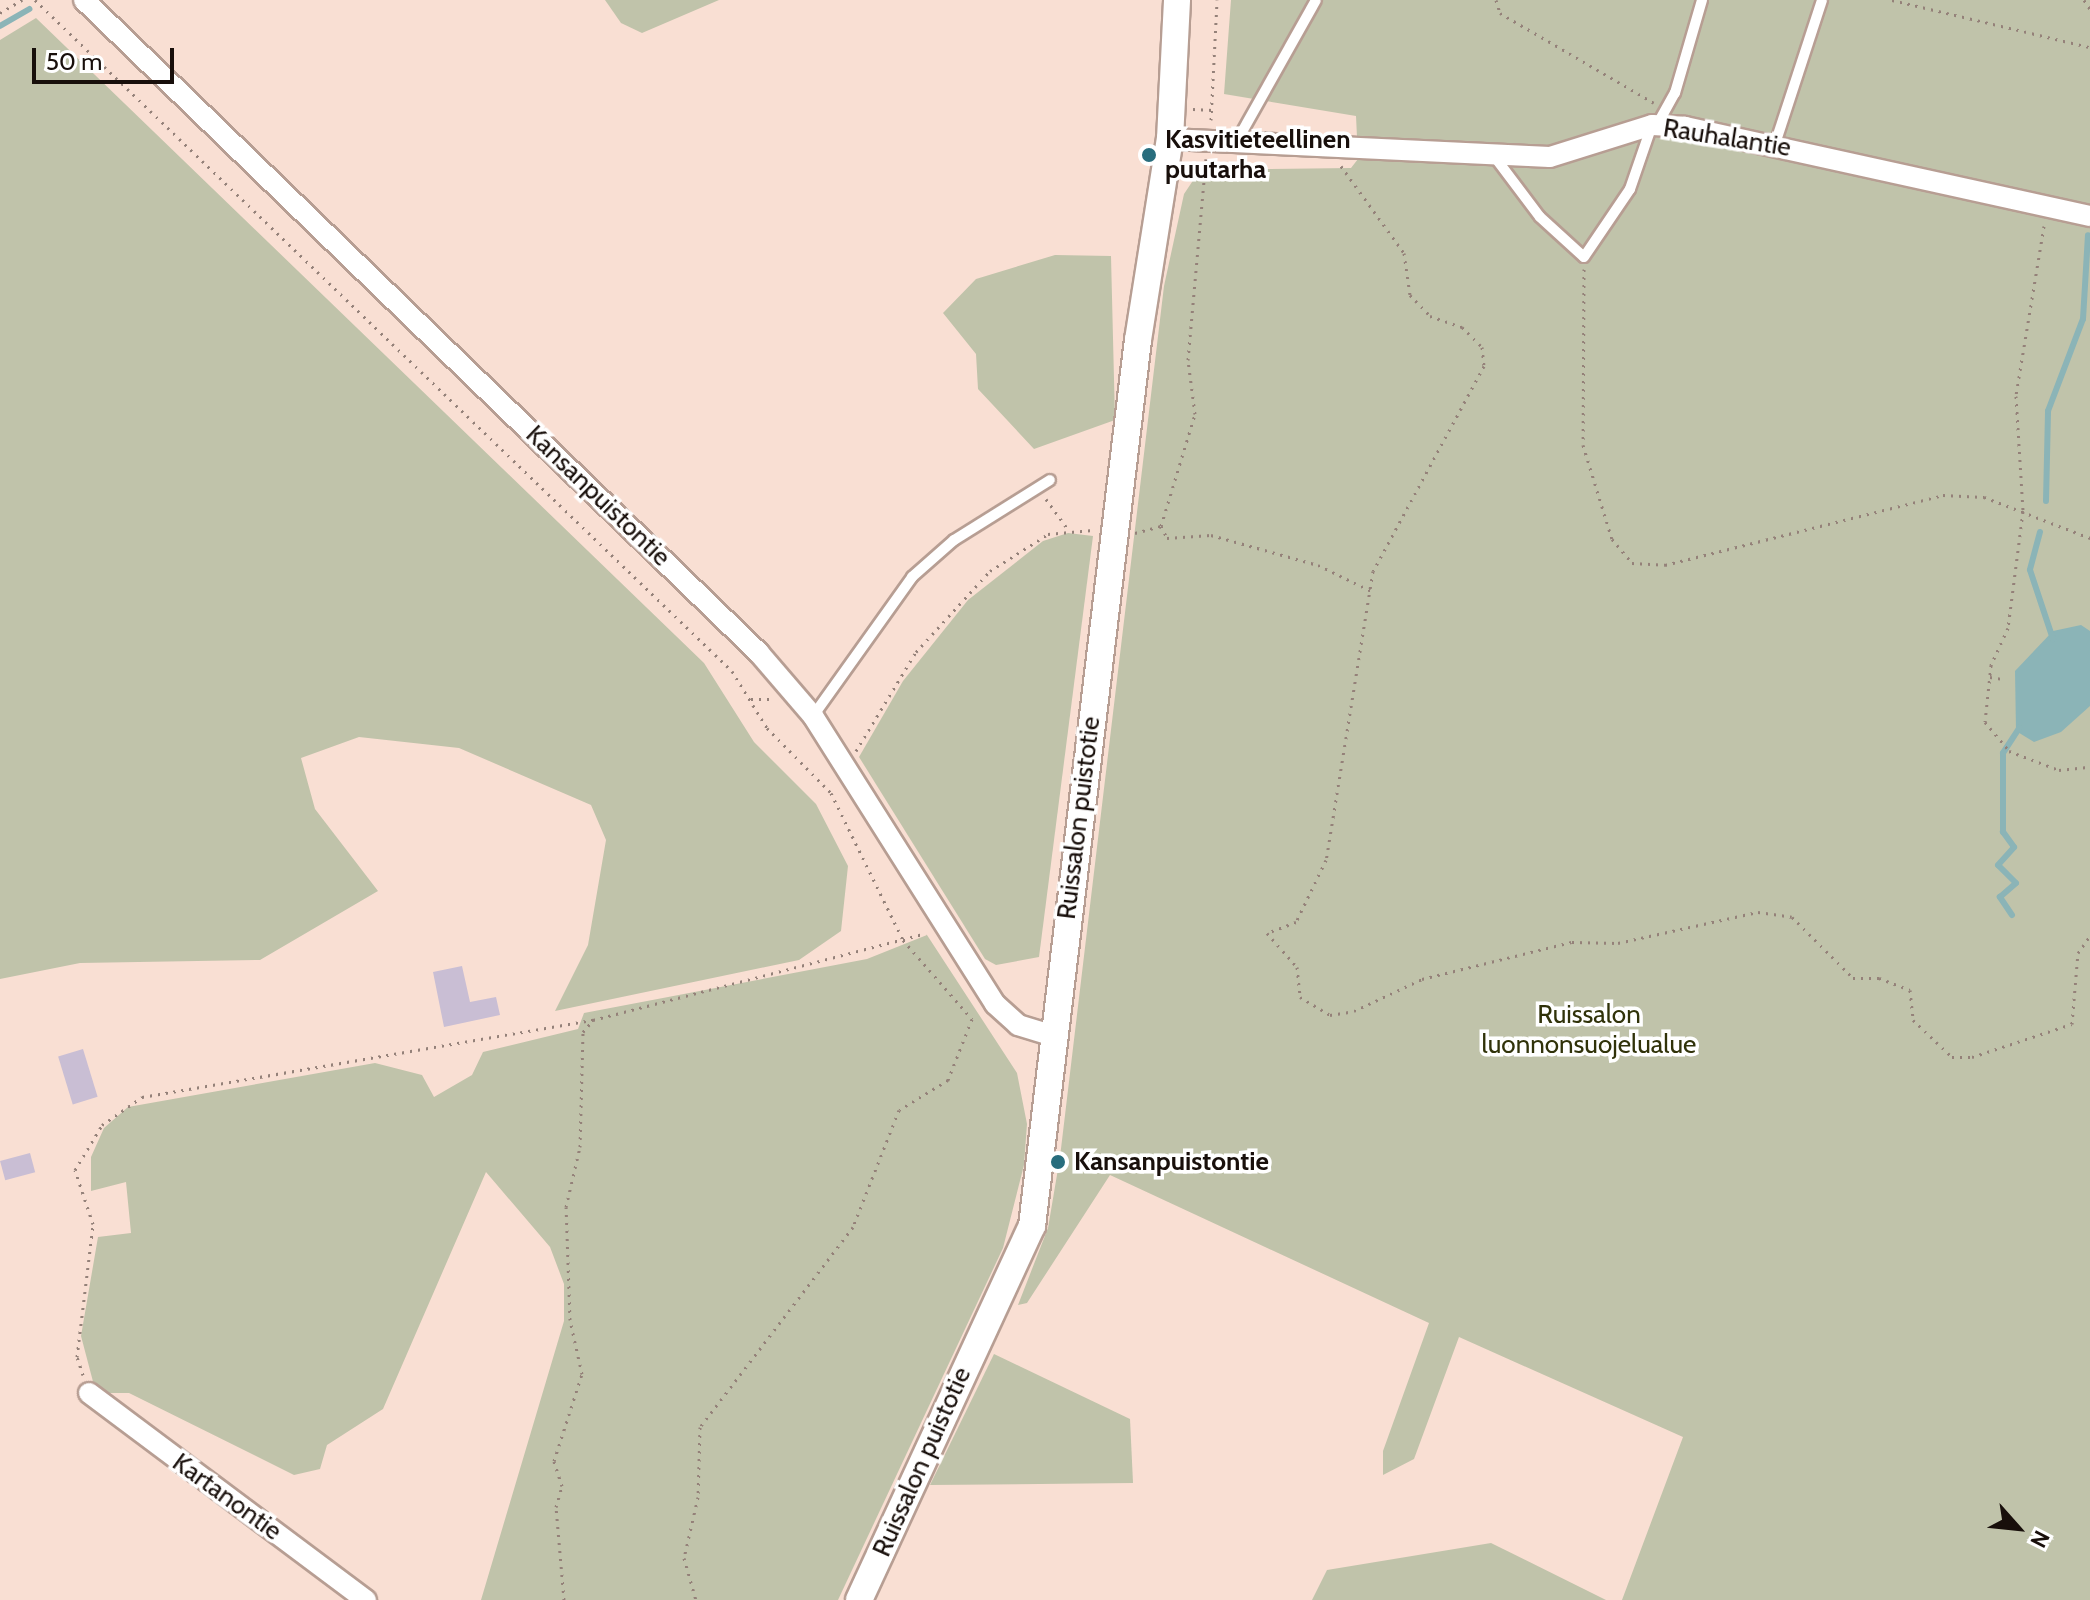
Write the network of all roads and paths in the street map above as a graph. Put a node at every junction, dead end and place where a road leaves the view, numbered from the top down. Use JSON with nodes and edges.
{"nodes":[{"id":1,"x":22,"y":0,"type":"edge"},
{"id":2,"x":35,"y":0,"type":"edge"},
{"id":3,"x":84,"y":0,"type":"edge"},
{"id":4,"x":1177,"y":0,"type":"edge"},
{"id":5,"x":1217,"y":0,"type":"edge"},
{"id":6,"x":1316,"y":0,"type":"edge"},
{"id":7,"x":1496,"y":0,"type":"edge"},
{"id":8,"x":1702,"y":0,"type":"edge"},
{"id":9,"x":1822,"y":0,"type":"edge"},
{"id":10,"x":1892,"y":0,"type":"edge"},
{"id":11,"x":2084,"y":0,"type":"edge"},
{"id":12,"x":2090,"y":9,"type":"edge"},
{"id":13,"x":0,"y":13,"type":"edge"},
{"id":14,"x":2090,"y":47,"type":"edge"},
{"id":15,"x":1188,"y":108,"type":"dead end"},
{"id":16,"x":1213,"y":110,"type":"junction"},
{"id":17,"x":1657,"y":119,"type":"junction"},
{"id":18,"x":1208,"y":138,"type":"junction"},
{"id":19,"x":1170,"y":139,"type":"junction"},
{"id":20,"x":1238,"y":139,"type":"junction"},
{"id":21,"x":1322,"y":141,"type":"junction"},
{"id":22,"x":1775,"y":144,"type":"junction"},
{"id":23,"x":1494,"y":156,"type":"junction"},
{"id":24,"x":2048,"y":206,"type":"junction"},
{"id":25,"x":2090,"y":216,"type":"edge"},
{"id":26,"x":1584,"y":257,"type":"junction"},
{"id":27,"x":1050,"y":480,"type":"dead end"},
{"id":28,"x":1038,"y":488,"type":"junction"},
{"id":29,"x":2023,"y":511,"type":"junction"},
{"id":30,"x":1161,"y":526,"type":"junction"},
{"id":31,"x":1067,"y":528,"type":"junction"},
{"id":32,"x":1096,"y":530,"type":"dead end"},
{"id":33,"x":1131,"y":533,"type":"dead end"},
{"id":34,"x":2090,"y":538,"type":"edge"},
{"id":35,"x":1371,"y":591,"type":"junction"},
{"id":36,"x":1990,"y":677,"type":"junction"},
{"id":37,"x":2002,"y":679,"type":"dead end"},
{"id":38,"x":813,"y":716,"type":"junction"},
{"id":39,"x":852,"y":759,"type":"dead end"},
{"id":40,"x":2090,"y":767,"type":"edge"},
{"id":41,"x":945,"y":928,"type":"junction"},
{"id":42,"x":2090,"y":936,"type":"edge"},
{"id":43,"x":903,"y":940,"type":"junction"},
{"id":44,"x":593,"y":1020,"type":"junction"},
{"id":45,"x":1051,"y":1035,"type":"junction"},
{"id":46,"x":89,"y":1393,"type":"joint"},
{"id":47,"x":366,"y":1600,"type":"edge"},
{"id":48,"x":564,"y":1600,"type":"edge"},
{"id":49,"x":696,"y":1600,"type":"edge"},
{"id":50,"x":859,"y":1600,"type":"edge"}],
"edges":[{"from":1,"to":13,"type":"path"},
{"from":2,"to":43,"type":"path"},
{"from":3,"to":38,"type":"street","name":"Kansanpuistontie"},
{"from":4,"to":19,"type":"street","name":"Ruissalon puistotie"},
{"from":5,"to":16,"type":"path"},
{"from":6,"to":20,"type":"lane"},
{"from":7,"to":17,"type":"path"},
{"from":8,"to":17,"type":"lane"},
{"from":9,"to":22,"type":"lane"},
{"from":10,"to":14,"type":"path"},
{"from":11,"to":12,"type":"path"},
{"from":15,"to":16,"type":"path"},
{"from":16,"to":18,"type":"path"},
{"from":17,"to":22,"type":"street","name":"Rauhalantie"},
{"from":17,"to":23,"type":"street","name":"Rauhalantie"},
{"from":17,"to":26,"type":"lane"},
{"from":18,"to":19,"type":"street","name":"Rauhalantie"},
{"from":18,"to":20,"type":"street","name":"Rauhalantie"},
{"from":18,"to":30,"type":"path"},
{"from":19,"to":45,"type":"street","name":"Ruissalon puistotie"},
{"from":20,"to":21,"type":"street","name":"Rauhalantie"},
{"from":21,"to":23,"type":"street","name":"Rauhalantie"},
{"from":21,"to":35,"type":"path"},
{"from":22,"to":24,"type":"street","name":"Rauhalantie"},
{"from":23,"to":26,"type":"lane"},
{"from":24,"to":25,"type":"street","name":"Rauhalantie"},
{"from":24,"to":29,"type":"path"},
{"from":26,"to":29,"type":"path"},
{"from":27,"to":28,"type":"lane"},
{"from":28,"to":31,"type":"path"},
{"from":28,"to":38,"type":"lane"},
{"from":29,"to":34,"type":"path"},
{"from":29,"to":36,"type":"path"},
{"from":30,"to":33,"type":"path"},
{"from":30,"to":35,"type":"path"},
{"from":31,"to":32,"type":"path"},
{"from":31,"to":39,"type":"path"},
{"from":35,"to":42,"type":"path"},
{"from":36,"to":37,"type":"path"},
{"from":36,"to":40,"type":"path"},
{"from":38,"to":41,"type":"street","name":"Kansanpuistontie"},
{"from":41,"to":43,"type":"path"},
{"from":41,"to":45,"type":"street","name":"Kansanpuistontie"},
{"from":43,"to":44,"type":"path"},
{"from":43,"to":49,"type":"path"},
{"from":44,"to":46,"type":"path"},
{"from":44,"to":48,"type":"path"},
{"from":45,"to":50,"type":"street","name":"Ruissalon puistotie"},
{"from":46,"to":47,"type":"street","name":"Kartanontie"}]}
